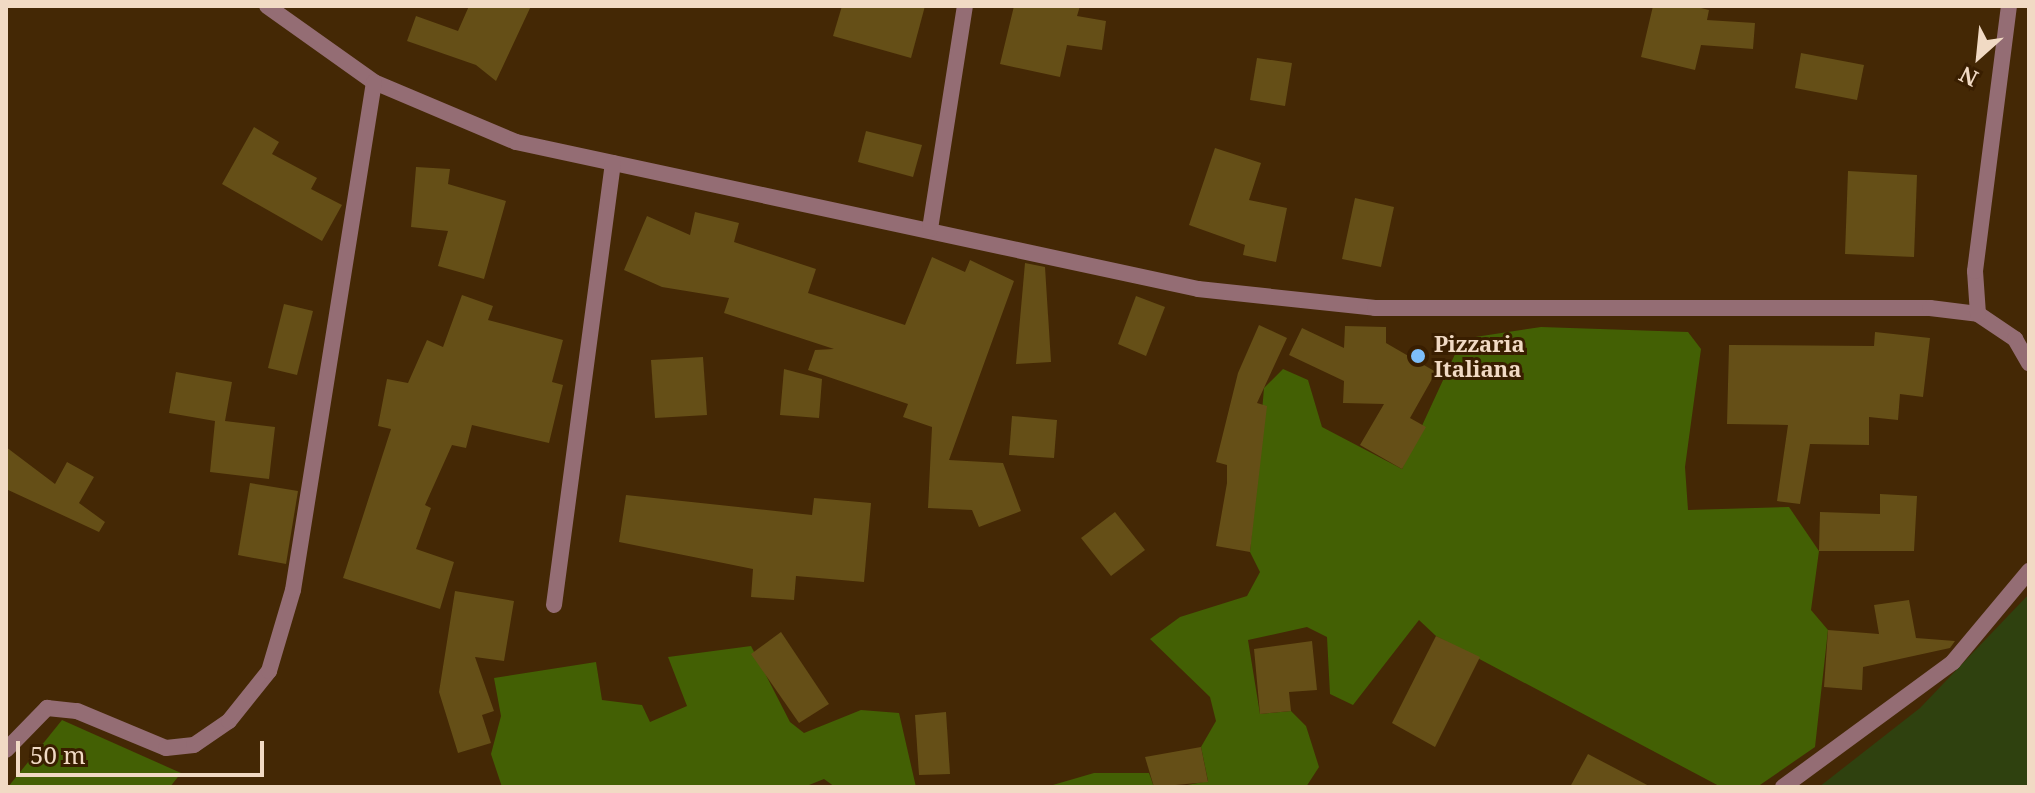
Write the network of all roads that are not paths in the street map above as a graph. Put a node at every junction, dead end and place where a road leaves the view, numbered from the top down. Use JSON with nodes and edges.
{"nodes":[{"id":1,"x":267,"y":6,"type":"edge"},
{"id":2,"x":965,"y":6,"type":"edge"},
{"id":3,"x":2009,"y":6,"type":"edge"},
{"id":4,"x":374,"y":82,"type":"junction"},
{"id":5,"x":613,"y":163,"type":"junction"},
{"id":6,"x":930,"y":229,"type":"junction"},
{"id":7,"x":1978,"y":314,"type":"junction"},
{"id":8,"x":2029,"y":363,"type":"edge"},
{"id":9,"x":2029,"y":571,"type":"edge"},
{"id":10,"x":554,"y":605,"type":"dead end"},
{"id":11,"x":6,"y":750,"type":"edge"},
{"id":12,"x":1783,"y":787,"type":"edge"}],
"edges":[{"from":1,"to":4,"type":"street"},
{"from":2,"to":6,"type":"street"},
{"from":3,"to":7,"type":"street"},
{"from":4,"to":5,"type":"street"},
{"from":4,"to":11,"type":"street"},
{"from":5,"to":6,"type":"street"},
{"from":5,"to":10,"type":"street"},
{"from":6,"to":7,"type":"street"},
{"from":7,"to":8,"type":"street"},
{"from":9,"to":12,"type":"street"}]}
